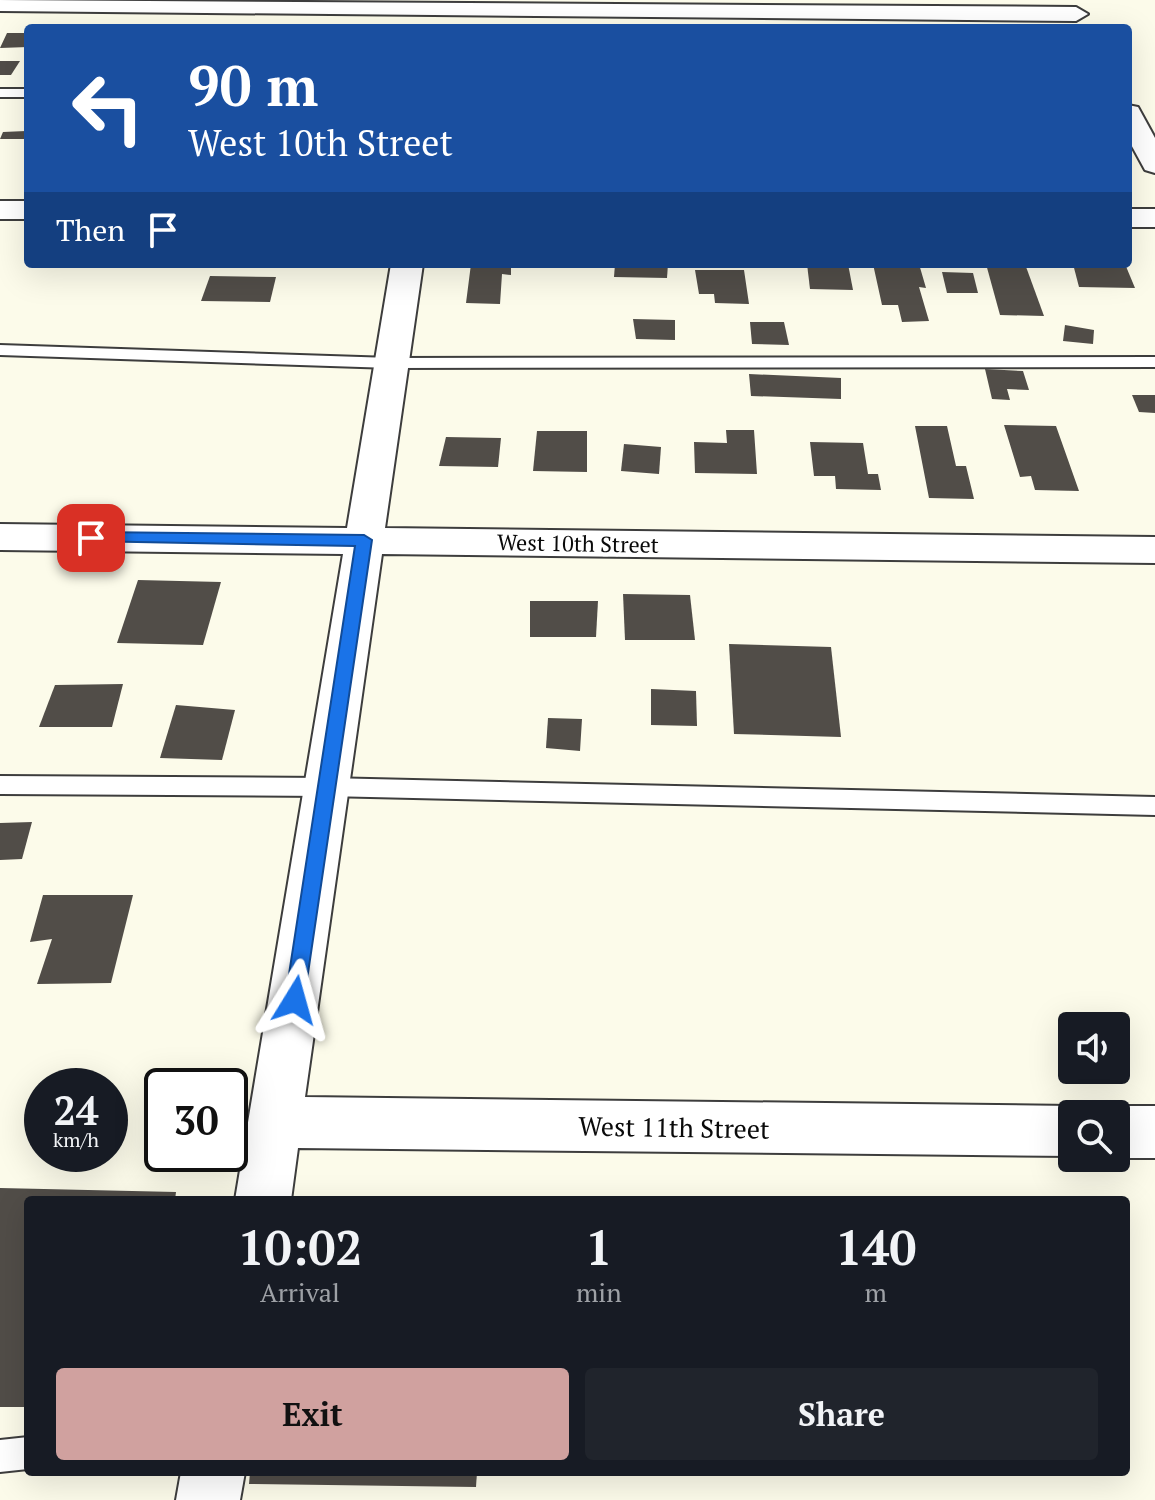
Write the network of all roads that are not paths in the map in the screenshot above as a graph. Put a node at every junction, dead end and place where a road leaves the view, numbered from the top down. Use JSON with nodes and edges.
{"nodes":[{"id":1,"x":0,"y":4,"type":"edge"},
{"id":2,"x":462,"y":12,"type":"edge"},
{"id":3,"x":1077,"y":14,"type":"edge"},
{"id":4,"x":0,"y":93,"type":"edge"},
{"id":5,"x":24,"y":93,"type":"edge"},
{"id":6,"x":1132,"y":121,"type":"edge"},
{"id":7,"x":1155,"y":164,"type":"edge"},
{"id":8,"x":0,"y":210,"type":"edge"},
{"id":9,"x":24,"y":210,"type":"edge"},
{"id":10,"x":1132,"y":218,"type":"edge"},
{"id":11,"x":1155,"y":218,"type":"edge"},
{"id":12,"x":406,"y":268,"type":"edge"},
{"id":13,"x":0,"y":350,"type":"edge"},
{"id":14,"x":1155,"y":362,"type":"edge"},
{"id":15,"x":391,"y":363,"type":"junction"},
{"id":16,"x":0,"y":537,"type":"edge"},
{"id":17,"x":364,"y":540,"type":"junction"},
{"id":18,"x":1155,"y":550,"type":"edge"},
{"id":19,"x":0,"y":785,"type":"edge"},
{"id":20,"x":327,"y":787,"type":"junction"},
{"id":21,"x":1155,"y":806,"type":"edge"},
{"id":22,"x":277,"y":1122,"type":"junction"},
{"id":23,"x":1058,"y":1131,"type":"edge"},
{"id":24,"x":1130,"y":1132,"type":"edge"},
{"id":25,"x":1155,"y":1132,"type":"edge"},
{"id":26,"x":264,"y":1196,"type":"edge"},
{"id":27,"x":24,"y":1453,"type":"edge"},
{"id":28,"x":0,"y":1456,"type":"edge"},
{"id":29,"x":212,"y":1476,"type":"edge"},
{"id":30,"x":208,"y":1500,"type":"edge"}],
"edges":[{"from":1,"to":2,"type":"street"},
{"from":2,"to":3,"type":"street"},
{"from":4,"to":5,"type":"lane"},
{"from":6,"to":7,"type":"street"},
{"from":8,"to":9,"type":"street"},
{"from":10,"to":11,"type":"street"},
{"from":12,"to":15,"type":"street"},
{"from":13,"to":15,"type":"lane"},
{"from":14,"to":15,"type":"lane"},
{"from":15,"to":17,"type":"street"},
{"from":16,"to":17,"type":"street","name":"West 10th Street"},
{"from":17,"to":18,"type":"street","name":"West 10th Street"},
{"from":17,"to":20,"type":"street"},
{"from":19,"to":20,"type":"lane"},
{"from":20,"to":21,"type":"lane"},
{"from":20,"to":22,"type":"street"},
{"from":22,"to":23,"type":"street","name":"West 11th Street"},
{"from":22,"to":26,"type":"street"},
{"from":24,"to":25,"type":"street"},
{"from":27,"to":28,"type":"lane"},
{"from":29,"to":30,"type":"street"}]}
